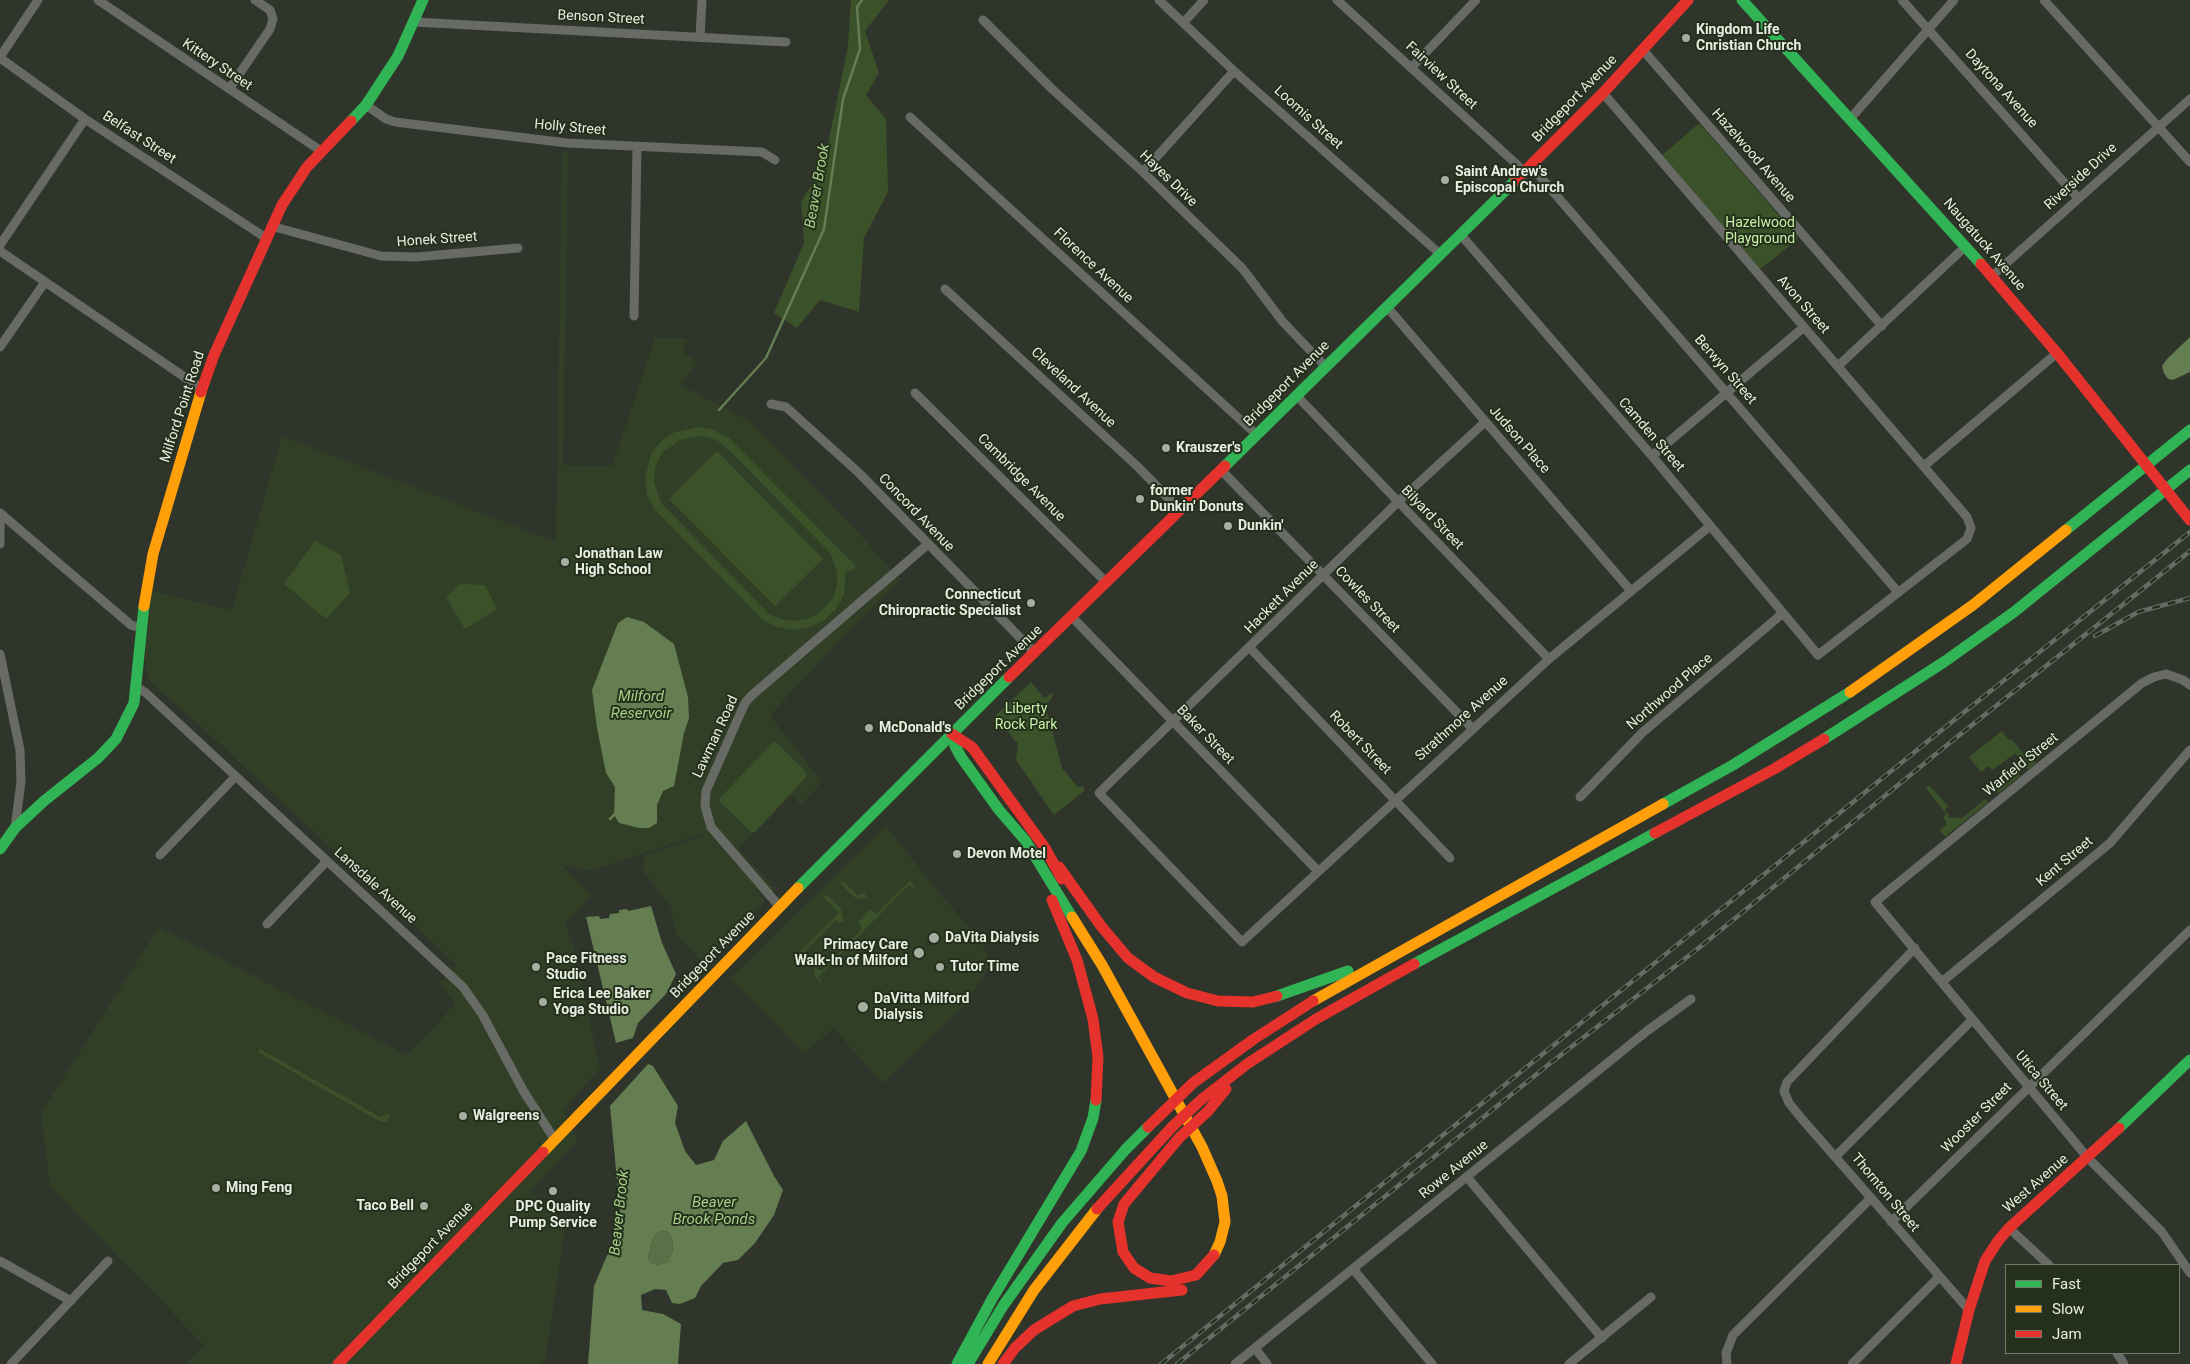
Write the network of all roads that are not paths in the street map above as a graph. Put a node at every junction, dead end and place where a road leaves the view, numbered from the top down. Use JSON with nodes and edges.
{"nodes":[{"id":1,"x":38,"y":0,"type":"edge"},
{"id":2,"x":98,"y":0,"type":"edge"},
{"id":3,"x":255,"y":0,"type":"edge"},
{"id":4,"x":423,"y":0,"type":"edge"},
{"id":5,"x":702,"y":0,"type":"edge"},
{"id":6,"x":1159,"y":0,"type":"edge"},
{"id":7,"x":1204,"y":0,"type":"edge"},
{"id":8,"x":1337,"y":0,"type":"edge"},
{"id":9,"x":1476,"y":0,"type":"edge"},
{"id":10,"x":1688,"y":0,"type":"edge"},
{"id":11,"x":1742,"y":0,"type":"edge"},
{"id":12,"x":1902,"y":0,"type":"edge"},
{"id":13,"x":1954,"y":0,"type":"edge"},
{"id":14,"x":2044,"y":0,"type":"edge"},
{"id":15,"x":983,"y":20,"type":"dead end"},
{"id":16,"x":414,"y":22,"type":"junction"},
{"id":17,"x":1184,"y":22,"type":"junction"},
{"id":18,"x":1929,"y":30,"type":"junction"},
{"id":19,"x":700,"y":37,"type":"junction"},
{"id":20,"x":786,"y":42,"type":"dead end"},
{"id":21,"x":1643,"y":50,"type":"junction"},
{"id":22,"x":0,"y":57,"type":"edge"},
{"id":23,"x":1412,"y":67,"type":"junction"},
{"id":24,"x":1234,"y":71,"type":"junction"},
{"id":25,"x":229,"y":89,"type":"junction"},
{"id":26,"x":1603,"y":93,"type":"junction"},
{"id":27,"x":2190,"y":99,"type":"edge"},
{"id":28,"x":366,"y":105,"type":"junction"},
{"id":29,"x":910,"y":117,"type":"dead end"},
{"id":30,"x":85,"y":119,"type":"junction"},
{"id":31,"x":1850,"y":119,"type":"junction"},
{"id":32,"x":2158,"y":126,"type":"junction"},
{"id":33,"x":637,"y":147,"type":"junction"},
{"id":34,"x":321,"y":151,"type":"junction"},
{"id":35,"x":775,"y":160,"type":"dead end"},
{"id":36,"x":2190,"y":162,"type":"edge"},
{"id":37,"x":1528,"y":169,"type":"junction"},
{"id":38,"x":1143,"y":172,"type":"junction"},
{"id":39,"x":2078,"y":198,"type":"junction"},
{"id":40,"x":271,"y":226,"type":"junction"},
{"id":41,"x":1461,"y":235,"type":"junction"},
{"id":42,"x":266,"y":238,"type":"junction"},
{"id":43,"x":0,"y":244,"type":"edge"},
{"id":44,"x":1966,"y":246,"type":"junction"},
{"id":45,"x":518,"y":248,"type":"dead end"},
{"id":46,"x":0,"y":251,"type":"edge"},
{"id":47,"x":1440,"y":254,"type":"junction"},
{"id":48,"x":1992,"y":276,"type":"junction"},
{"id":49,"x":45,"y":282,"type":"junction"},
{"id":50,"x":945,"y":289,"type":"dead end"},
{"id":51,"x":1387,"y":307,"type":"junction"},
{"id":52,"x":634,"y":316,"type":"dead end"},
{"id":53,"x":1882,"y":326,"type":"junction"},
{"id":54,"x":1804,"y":327,"type":"junction"},
{"id":55,"x":0,"y":347,"type":"edge"},
{"id":56,"x":2057,"y":353,"type":"junction"},
{"id":57,"x":1325,"y":366,"type":"junction"},
{"id":58,"x":1838,"y":366,"type":"junction"},
{"id":59,"x":202,"y":389,"type":"junction"},
{"id":60,"x":915,"y":393,"type":"dead end"},
{"id":61,"x":1726,"y":393,"type":"junction"},
{"id":62,"x":1296,"y":395,"type":"junction"},
{"id":63,"x":771,"y":404,"type":"dead end"},
{"id":64,"x":1486,"y":422,"type":"junction"},
{"id":65,"x":2190,"y":430,"type":"edge"},
{"id":66,"x":1257,"y":435,"type":"junction"},
{"id":67,"x":1652,"y":456,"type":"junction"},
{"id":68,"x":1924,"y":466,"type":"junction"},
{"id":69,"x":1221,"y":470,"type":"junction"},
{"id":70,"x":2190,"y":470,"type":"edge"},
{"id":71,"x":1398,"y":502,"type":"junction"},
{"id":72,"x":1180,"y":510,"type":"junction"},
{"id":73,"x":0,"y":513,"type":"edge"},
{"id":74,"x":2190,"y":520,"type":"edge"},
{"id":75,"x":1710,"y":526,"type":"junction"},
{"id":76,"x":0,"y":544,"type":"edge"},
{"id":77,"x":927,"y":545,"type":"junction"},
{"id":78,"x":1324,"y":574,"type":"junction"},
{"id":79,"x":1107,"y":583,"type":"junction"},
{"id":80,"x":1631,"y":591,"type":"junction"},
{"id":81,"x":1898,"y":592,"type":"junction"},
{"id":82,"x":1784,"y":613,"type":"junction"},
{"id":83,"x":1072,"y":618,"type":"junction"},
{"id":84,"x":140,"y":628,"type":"junction"},
{"id":85,"x":1250,"y":648,"type":"junction"},
{"id":86,"x":1036,"y":653,"type":"junction"},
{"id":87,"x":0,"y":654,"type":"edge"},
{"id":88,"x":1549,"y":659,"type":"junction"},
{"id":89,"x":2190,"y":685,"type":"edge"},
{"id":90,"x":136,"y":686,"type":"junction"},
{"id":91,"x":1173,"y":722,"type":"junction"},
{"id":92,"x":1472,"y":728,"type":"junction"},
{"id":93,"x":952,"y":734,"type":"junction"},
{"id":94,"x":2190,"y":750,"type":"edge"},
{"id":95,"x":235,"y":777,"type":"junction"},
{"id":96,"x":1580,"y":797,"type":"dead end"},
{"id":97,"x":1395,"y":800,"type":"junction"},
{"id":98,"x":999,"y":810,"type":"junction"},
{"id":99,"x":15,"y":828,"type":"junction"},
{"id":100,"x":1045,"y":848,"type":"junction"},
{"id":101,"x":0,"y":849,"type":"edge"},
{"id":102,"x":160,"y":854,"type":"dead end"},
{"id":103,"x":1450,"y":858,"type":"dead end"},
{"id":104,"x":327,"y":861,"type":"junction"},
{"id":105,"x":1318,"y":871,"type":"junction"},
{"id":106,"x":1876,"y":902,"type":"joint"},
{"id":107,"x":780,"y":906,"type":"junction"},
{"id":108,"x":267,"y":924,"type":"dead end"},
{"id":109,"x":2190,"y":930,"type":"edge"},
{"id":110,"x":1242,"y":942,"type":"joint"},
{"id":111,"x":1916,"y":948,"type":"junction"},
{"id":112,"x":1396,"y":953,"type":"junction"},
{"id":113,"x":1942,"y":981,"type":"junction"},
{"id":114,"x":1691,"y":999,"type":"dead end"},
{"id":115,"x":1972,"y":1020,"type":"junction"},
{"id":116,"x":2190,"y":1060,"type":"edge"},
{"id":117,"x":1247,"y":1064,"type":"junction"},
{"id":118,"x":2028,"y":1086,"type":"junction"},
{"id":119,"x":555,"y":1140,"type":"junction"},
{"id":120,"x":1836,"y":1156,"type":"junction"},
{"id":121,"x":2088,"y":1158,"type":"junction"},
{"id":122,"x":1467,"y":1177,"type":"junction"},
{"id":123,"x":1871,"y":1198,"type":"junction"},
{"id":124,"x":1891,"y":1222,"type":"junction"},
{"id":125,"x":2009,"y":1228,"type":"junction"},
{"id":126,"x":0,"y":1261,"type":"edge"},
{"id":127,"x":108,"y":1261,"type":"dead end"},
{"id":128,"x":2048,"y":1264,"type":"edge"},
{"id":129,"x":1354,"y":1269,"type":"junction"},
{"id":130,"x":2190,"y":1273,"type":"edge"},
{"id":131,"x":1939,"y":1277,"type":"junction"},
{"id":132,"x":1651,"y":1297,"type":"dead end"},
{"id":133,"x":71,"y":1301,"type":"junction"},
{"id":134,"x":1969,"y":1310,"type":"junction"},
{"id":135,"x":1602,"y":1338,"type":"junction"},
{"id":136,"x":1255,"y":1348,"type":"junction"},
{"id":137,"x":11,"y":1364,"type":"edge"},
{"id":138,"x":338,"y":1364,"type":"edge"},
{"id":139,"x":957,"y":1364,"type":"edge"},
{"id":140,"x":968,"y":1364,"type":"edge"},
{"id":141,"x":988,"y":1364,"type":"edge"},
{"id":142,"x":1003,"y":1364,"type":"edge"},
{"id":143,"x":1235,"y":1364,"type":"edge"},
{"id":144,"x":1268,"y":1364,"type":"edge"},
{"id":145,"x":1432,"y":1364,"type":"edge"},
{"id":146,"x":1569,"y":1364,"type":"edge"},
{"id":147,"x":1727,"y":1364,"type":"edge"},
{"id":148,"x":1852,"y":1364,"type":"edge"},
{"id":149,"x":1956,"y":1364,"type":"edge"}],
"edges":[{"from":1,"to":22,"type":"street"},
{"from":2,"to":25,"type":"street","name":"Kittery Street"},
{"from":3,"to":25,"type":"street"},
{"from":4,"to":16,"type":"main road","name":"Milford Point Road"},
{"from":5,"to":19,"type":"street"},
{"from":6,"to":17,"type":"street","name":"Loomis Street"},
{"from":7,"to":17,"type":"street"},
{"from":8,"to":23,"type":"street","name":"Fairview Street"},
{"from":9,"to":23,"type":"street"},
{"from":10,"to":21,"type":"main road","name":"Bridgeport Avenue"},
{"from":11,"to":31,"type":"main road","name":"Naugatuck Avenue"},
{"from":12,"to":18,"type":"street","name":"Daytona Avenue"},
{"from":13,"to":18,"type":"street"},
{"from":14,"to":32,"type":"street"},
{"from":15,"to":38,"type":"street","name":"Hayes Drive"},
{"from":16,"to":19,"type":"street","name":"Benson Street"},
{"from":16,"to":28,"type":"main road","name":"Milford Point Road"},
{"from":17,"to":24,"type":"street","name":"Loomis Street"},
{"from":18,"to":31,"type":"street"},
{"from":18,"to":39,"type":"street","name":"Daytona Avenue"},
{"from":19,"to":20,"type":"street","name":"Benson Street"},
{"from":21,"to":26,"type":"main road","name":"Bridgeport Avenue"},
{"from":21,"to":53,"type":"street","name":"Hazelwood Avenue"},
{"from":22,"to":30,"type":"street","name":"Belfast Street"},
{"from":23,"to":37,"type":"street","name":"Fairview Street"},
{"from":24,"to":38,"type":"street"},
{"from":24,"to":47,"type":"street","name":"Loomis Street"},
{"from":25,"to":34,"type":"street","name":"Kittery Street"},
{"from":26,"to":37,"type":"main road","name":"Bridgeport Avenue"},
{"from":26,"to":54,"type":"street","name":"Avon Street"},
{"from":27,"to":32,"type":"street","name":"Riverside Drive"},
{"from":28,"to":33,"type":"street","name":"Holly Street"},
{"from":28,"to":34,"type":"main road","name":"Milford Point Road"},
{"from":29,"to":66,"type":"street","name":"Florence Avenue"},
{"from":30,"to":42,"type":"street","name":"Belfast Street"},
{"from":30,"to":43,"type":"street"},
{"from":31,"to":44,"type":"main road","name":"Naugatuck Avenue"},
{"from":32,"to":36,"type":"street"},
{"from":32,"to":39,"type":"street","name":"Riverside Drive"},
{"from":33,"to":35,"type":"street","name":"Holly Street"},
{"from":33,"to":52,"type":"street"},
{"from":34,"to":40,"type":"main road","name":"Milford Point Road"},
{"from":37,"to":41,"type":"main road","name":"Bridgeport Avenue"},
{"from":37,"to":61,"type":"street","name":"Berwyn Street"},
{"from":38,"to":57,"type":"street","name":"Hayes Drive"},
{"from":39,"to":48,"type":"street","name":"Riverside Drive"},
{"from":40,"to":42,"type":"main road","name":"Milford Point Road"},
{"from":40,"to":45,"type":"street","name":"Honek Street"},
{"from":41,"to":47,"type":"main road","name":"Bridgeport Avenue"},
{"from":41,"to":67,"type":"street","name":"Camden Street"},
{"from":42,"to":59,"type":"main road","name":"Milford Point Road"},
{"from":44,"to":48,"type":"main road","name":"Naugatuck Avenue"},
{"from":44,"to":53,"type":"street"},
{"from":46,"to":49,"type":"street"},
{"from":47,"to":51,"type":"main road","name":"Bridgeport Avenue"},
{"from":48,"to":56,"type":"main road","name":"Naugatuck Avenue"},
{"from":49,"to":55,"type":"street"},
{"from":49,"to":59,"type":"street"},
{"from":50,"to":72,"type":"street","name":"Cleveland Avenue"},
{"from":51,"to":57,"type":"main road","name":"Bridgeport Avenue"},
{"from":51,"to":64,"type":"street","name":"Judson Place"},
{"from":53,"to":58,"type":"street"},
{"from":54,"to":58,"type":"street","name":"Avon Street"},
{"from":54,"to":61,"type":"street"},
{"from":56,"to":68,"type":"street"},
{"from":56,"to":74,"type":"main road","name":"Naugatuck Avenue"},
{"from":57,"to":62,"type":"main road","name":"Bridgeport Avenue"},
{"from":58,"to":68,"type":"street","name":"Avon Street"},
{"from":59,"to":84,"type":"main road","name":"Milford Point Road"},
{"from":60,"to":79,"type":"street","name":"Cambridge Avenue"},
{"from":61,"to":67,"type":"street"},
{"from":61,"to":81,"type":"street","name":"Berwyn Street"},
{"from":62,"to":66,"type":"main road","name":"Bridgeport Avenue"},
{"from":62,"to":71,"type":"street","name":"Bilyard Street"},
{"from":63,"to":77,"type":"street","name":"Concord Avenue"},
{"from":64,"to":71,"type":"street","name":"Hackett Avenue"},
{"from":64,"to":80,"type":"street","name":"Judson Place"},
{"from":65,"to":112,"type":"main road"},
{"from":66,"to":69,"type":"main road","name":"Bridgeport Avenue"},
{"from":67,"to":75,"type":"street","name":"Camden Street"},
{"from":68,"to":81,"type":"street","name":"Avon Street"},
{"from":69,"to":72,"type":"main road","name":"Bridgeport Avenue"},
{"from":69,"to":78,"type":"street","name":"Cowles Street"},
{"from":70,"to":117,"type":"main road"},
{"from":71,"to":78,"type":"street","name":"Hackett Avenue"},
{"from":71,"to":88,"type":"street","name":"Bilyard Street"},
{"from":72,"to":79,"type":"main road","name":"Bridgeport Avenue"},
{"from":73,"to":76,"type":"street"},
{"from":73,"to":84,"type":"street"},
{"from":75,"to":80,"type":"street","name":"Strathmore Avenue"},
{"from":75,"to":82,"type":"street","name":"Camden Street"},
{"from":77,"to":86,"type":"street","name":"Concord Avenue"},
{"from":77,"to":107,"type":"street","name":"Lawman Road"},
{"from":78,"to":85,"type":"street","name":"Hackett Avenue"},
{"from":78,"to":92,"type":"street","name":"Cowles Street"},
{"from":79,"to":83,"type":"main road","name":"Bridgeport Avenue"},
{"from":80,"to":88,"type":"street","name":"Strathmore Avenue"},
{"from":81,"to":82,"type":"street","name":"Camden Street"},
{"from":82,"to":96,"type":"street","name":"Northwood Place"},
{"from":83,"to":86,"type":"main road","name":"Bridgeport Avenue"},
{"from":83,"to":91,"type":"street","name":"Baker Street"},
{"from":84,"to":90,"type":"main road","name":"Milford Point Road"},
{"from":85,"to":91,"type":"street","name":"Hackett Avenue"},
{"from":85,"to":97,"type":"street","name":"Robert Street"},
{"from":86,"to":93,"type":"main road","name":"Bridgeport Avenue"},
{"from":87,"to":99,"type":"street"},
{"from":88,"to":92,"type":"street","name":"Strathmore Avenue"},
{"from":89,"to":106,"type":"street","name":"Warfield Street"},
{"from":90,"to":95,"type":"street","name":"Lansdale Avenue"},
{"from":90,"to":99,"type":"main road","name":"Milford Point Road"},
{"from":91,"to":105,"type":"street","name":"Baker Street"},
{"from":91,"to":110,"type":"street","name":"Hackett Avenue"},
{"from":92,"to":97,"type":"street","name":"Strathmore Avenue"},
{"from":93,"to":98,"type":"main road"},
{"from":93,"to":100,"type":"main road"},
{"from":93,"to":107,"type":"main road","name":"Bridgeport Avenue"},
{"from":94,"to":113,"type":"street","name":"Kent Street"},
{"from":95,"to":102,"type":"street"},
{"from":95,"to":104,"type":"street","name":"Lansdale Avenue"},
{"from":97,"to":103,"type":"street","name":"Robert Street"},
{"from":97,"to":105,"type":"street","name":"Strathmore Avenue"},
{"from":98,"to":117,"type":"main road"},
{"from":98,"to":139,"type":"main road"},
{"from":99,"to":101,"type":"main road","name":"Milford Point Road"},
{"from":100,"to":112,"type":"main road"},
{"from":100,"to":142,"type":"main road"},
{"from":104,"to":108,"type":"street"},
{"from":104,"to":119,"type":"street","name":"Lansdale Avenue"},
{"from":105,"to":110,"type":"street","name":"Strathmore Avenue"},
{"from":106,"to":111,"type":"street","name":"Utica Street"},
{"from":107,"to":119,"type":"main road","name":"Bridgeport Avenue"},
{"from":109,"to":118,"type":"street","name":"Wooster Street"},
{"from":111,"to":113,"type":"street","name":"Utica Street"},
{"from":111,"to":120,"type":"street","name":"Thornton Street"},
{"from":112,"to":140,"type":"main road"},
{"from":113,"to":115,"type":"street","name":"Utica Street"},
{"from":114,"to":122,"type":"street","name":"Rowe Avenue"},
{"from":115,"to":118,"type":"street","name":"Utica Street"},
{"from":115,"to":120,"type":"street"},
{"from":116,"to":121,"type":"main road","name":"West Avenue"},
{"from":117,"to":141,"type":"main road"},
{"from":118,"to":121,"type":"street","name":"Utica Street"},
{"from":118,"to":124,"type":"street","name":"Wooster Street"},
{"from":119,"to":138,"type":"main road","name":"Bridgeport Avenue"},
{"from":120,"to":123,"type":"street","name":"Thornton Street"},
{"from":121,"to":125,"type":"main road","name":"West Avenue"},
{"from":121,"to":130,"type":"street","name":"Utica Street"},
{"from":122,"to":129,"type":"street","name":"Rowe Avenue"},
{"from":122,"to":135,"type":"street"},
{"from":123,"to":124,"type":"street","name":"Thornton Street"},
{"from":123,"to":147,"type":"street"},
{"from":124,"to":131,"type":"street","name":"Thornton Street"},
{"from":125,"to":128,"type":"street"},
{"from":125,"to":134,"type":"main road","name":"West Avenue"},
{"from":126,"to":133,"type":"street"},
{"from":127,"to":133,"type":"street"},
{"from":129,"to":136,"type":"street","name":"Rowe Avenue"},
{"from":129,"to":145,"type":"street"},
{"from":131,"to":134,"type":"street","name":"Thornton Street"},
{"from":131,"to":148,"type":"street"},
{"from":132,"to":135,"type":"street"},
{"from":133,"to":137,"type":"street"},
{"from":134,"to":149,"type":"main road","name":"West Avenue"},
{"from":135,"to":146,"type":"street"},
{"from":136,"to":143,"type":"street","name":"Rowe Avenue"},
{"from":136,"to":144,"type":"street"}]}
